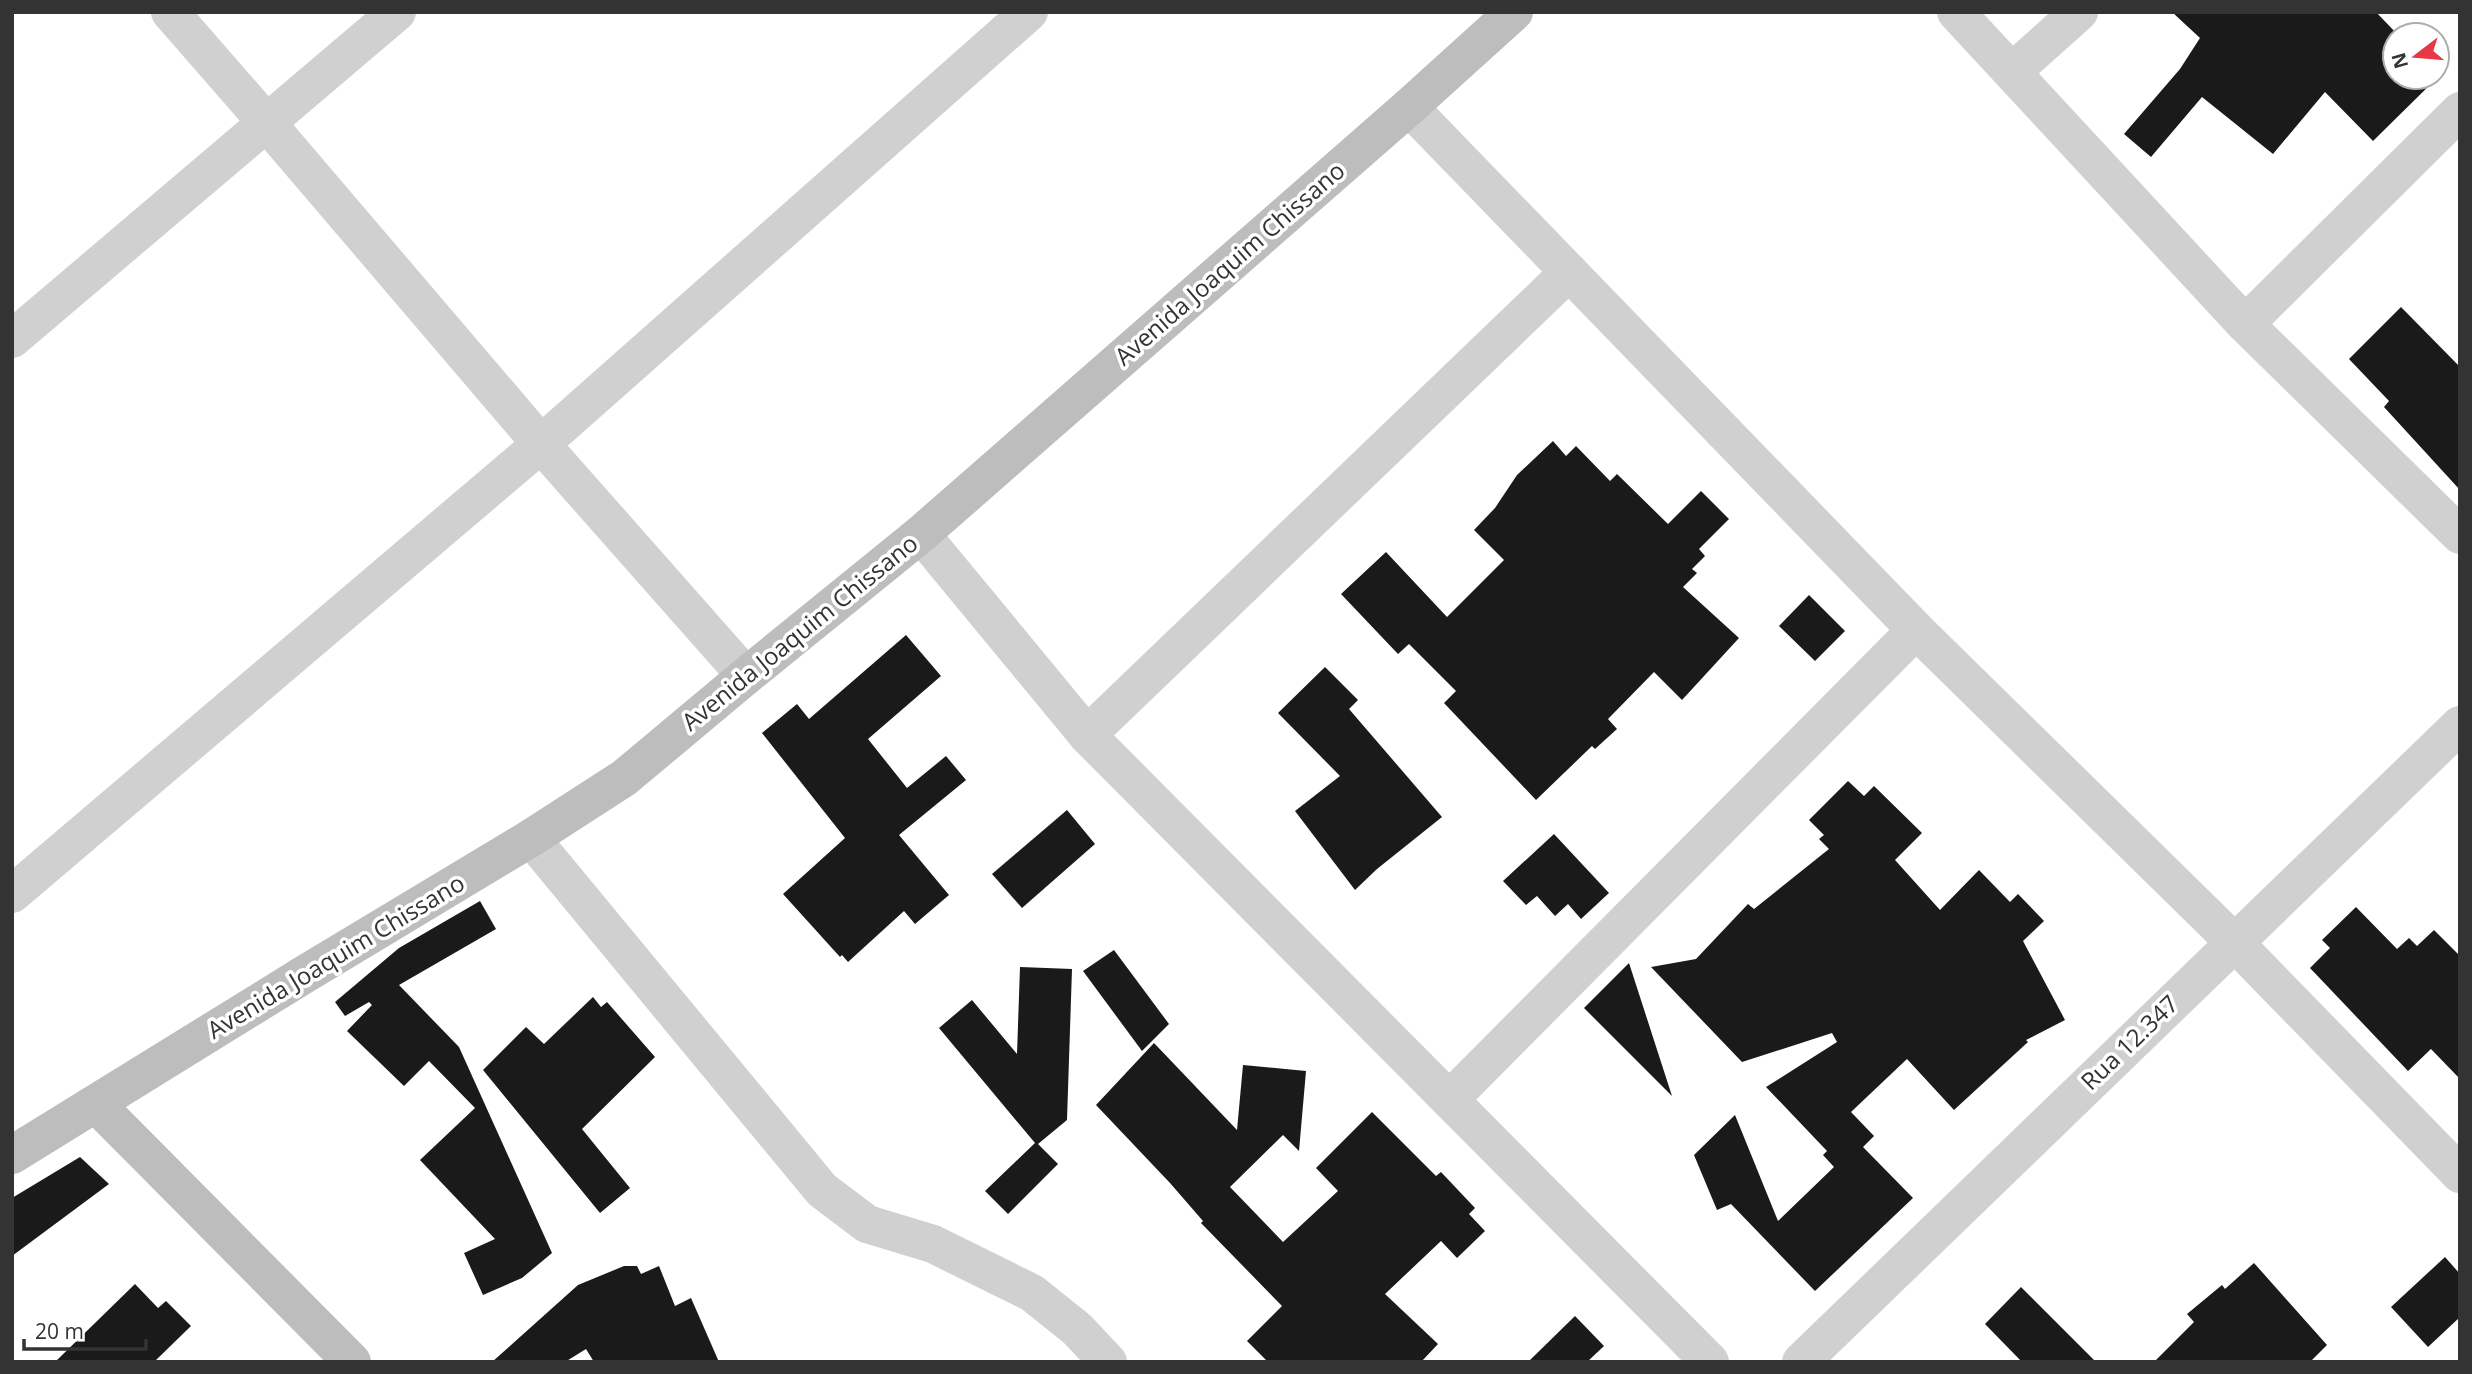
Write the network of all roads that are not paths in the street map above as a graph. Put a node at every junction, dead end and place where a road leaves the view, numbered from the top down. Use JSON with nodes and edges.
{"nodes":[{"id":1,"x":170,"y":12,"type":"edge"},
{"id":2,"x":397,"y":12,"type":"edge"},
{"id":3,"x":1029,"y":12,"type":"edge"},
{"id":4,"x":1514,"y":12,"type":"edge"},
{"id":5,"x":1956,"y":12,"type":"edge"},
{"id":6,"x":2079,"y":12,"type":"edge"},
{"id":7,"x":2012,"y":72,"type":"junction"},
{"id":8,"x":1409,"y":107,"type":"junction"},
{"id":9,"x":2460,"y":111,"type":"edge"},
{"id":10,"x":266,"y":122,"type":"junction"},
{"id":11,"x":1569,"y":272,"type":"junction"},
{"id":12,"x":2245,"y":324,"type":"junction"},
{"id":13,"x":12,"y":339,"type":"edge"},
{"id":14,"x":541,"y":444,"type":"junction"},
{"id":15,"x":921,"y":534,"type":"junction"},
{"id":16,"x":2460,"y":535,"type":"edge"},
{"id":17,"x":1916,"y":630,"type":"junction"},
{"id":18,"x":746,"y":676,"type":"junction"},
{"id":19,"x":2460,"y":725,"type":"edge"},
{"id":20,"x":1087,"y":735,"type":"junction"},
{"id":21,"x":531,"y":838,"type":"junction"},
{"id":22,"x":12,"y":894,"type":"edge"},
{"id":23,"x":2234,"y":942,"type":"junction"},
{"id":24,"x":1451,"y":1098,"type":"junction"},
{"id":25,"x":97,"y":1105,"type":"junction"},
{"id":26,"x":12,"y":1155,"type":"edge"},
{"id":27,"x":2460,"y":1174,"type":"edge"},
{"id":28,"x":352,"y":1362,"type":"edge"},
{"id":29,"x":1108,"y":1362,"type":"edge"},
{"id":30,"x":1710,"y":1362,"type":"edge"},
{"id":31,"x":1801,"y":1362,"type":"edge"}],
"edges":[{"from":1,"to":10,"type":"street"},
{"from":2,"to":10,"type":"street"},
{"from":3,"to":14,"type":"street"},
{"from":4,"to":8,"type":"street","name":"Avenida Joaquim Chissano"},
{"from":5,"to":7,"type":"street"},
{"from":6,"to":7,"type":"street"},
{"from":7,"to":12,"type":"street"},
{"from":8,"to":11,"type":"street"},
{"from":8,"to":15,"type":"street","name":"Avenida Joaquim Chissano"},
{"from":9,"to":12,"type":"street"},
{"from":10,"to":13,"type":"street"},
{"from":10,"to":14,"type":"street"},
{"from":11,"to":17,"type":"street"},
{"from":11,"to":20,"type":"street"},
{"from":12,"to":16,"type":"street"},
{"from":14,"to":18,"type":"street"},
{"from":14,"to":22,"type":"street"},
{"from":15,"to":18,"type":"street","name":"Avenida Joaquim Chissano"},
{"from":15,"to":20,"type":"street"},
{"from":17,"to":23,"type":"street"},
{"from":17,"to":24,"type":"street"},
{"from":18,"to":21,"type":"street","name":"Avenida Joaquim Chissano"},
{"from":19,"to":23,"type":"street","name":"Rua 12.347"},
{"from":20,"to":24,"type":"street"},
{"from":21,"to":25,"type":"street","name":"Avenida Joaquim Chissano"},
{"from":21,"to":29,"type":"street"},
{"from":23,"to":27,"type":"street"},
{"from":23,"to":31,"type":"street","name":"Rua 12.347"},
{"from":24,"to":30,"type":"street"},
{"from":25,"to":26,"type":"street","name":"Avenida Joaquim Chissano"},
{"from":25,"to":28,"type":"street"}]}
